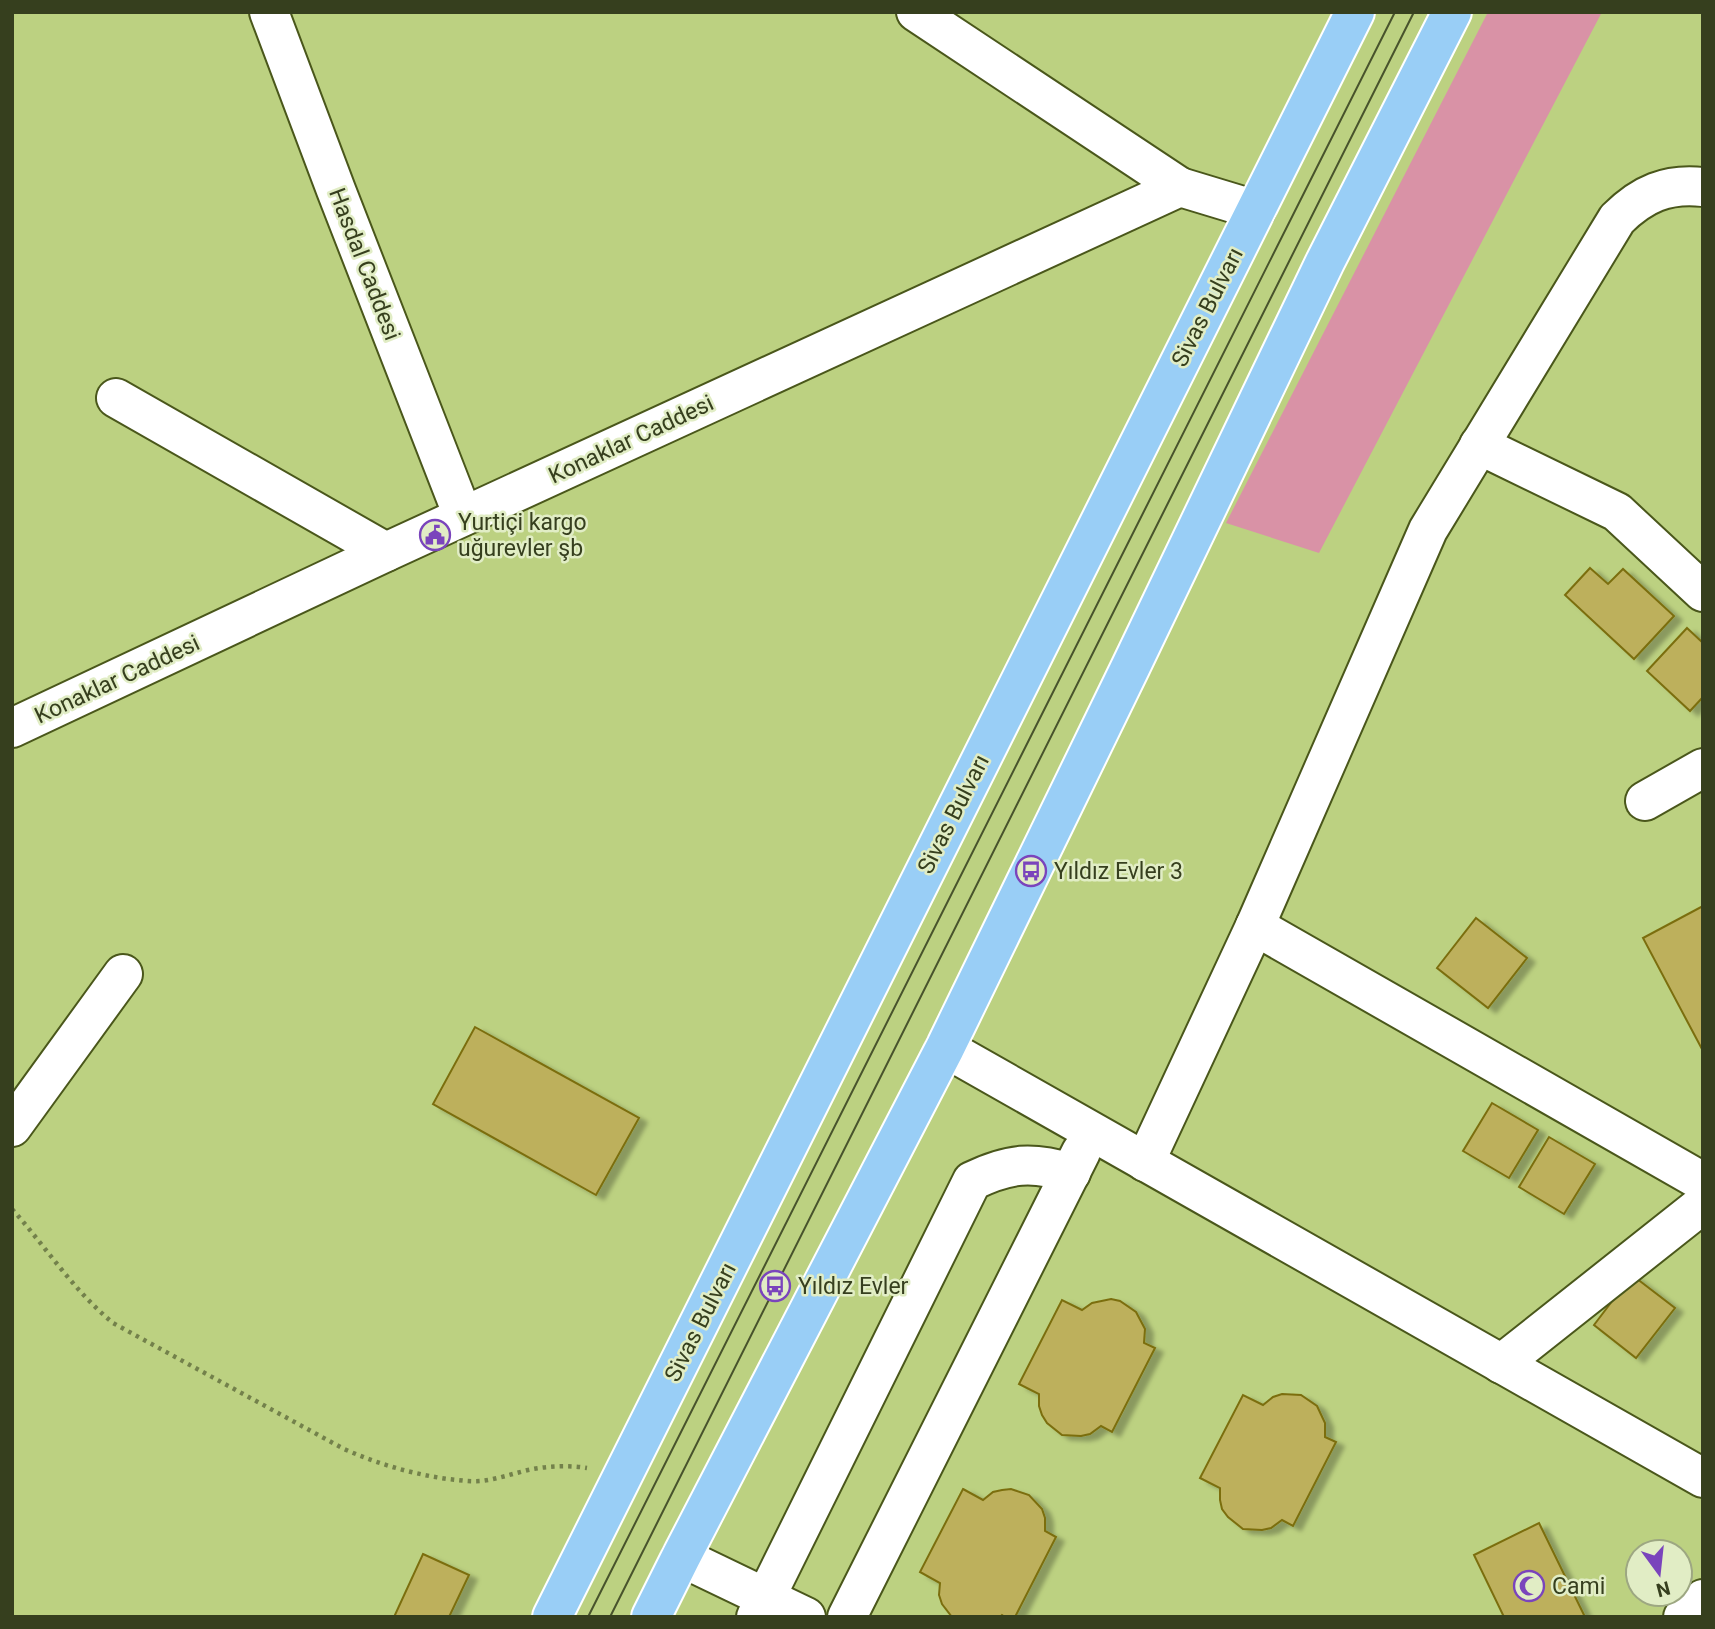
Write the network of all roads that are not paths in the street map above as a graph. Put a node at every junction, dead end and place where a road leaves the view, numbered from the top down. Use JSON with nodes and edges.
{"nodes":[{"id":1,"x":269,"y":12,"type":"edge"},
{"id":2,"x":916,"y":12,"type":"edge"},
{"id":3,"x":1355,"y":12,"type":"edge"},
{"id":4,"x":1452,"y":12,"type":"edge"},
{"id":5,"x":1180,"y":187,"type":"junction"},
{"id":6,"x":1703,"y":187,"type":"edge"},
{"id":7,"x":1256,"y":210,"type":"junction"},
{"id":8,"x":116,"y":398,"type":"dead end"},
{"id":9,"x":1479,"y":445,"type":"junction"},
{"id":10,"x":463,"y":516,"type":"junction"},
{"id":11,"x":386,"y":552,"type":"junction"},
{"id":12,"x":1703,"y":593,"type":"edge"},
{"id":13,"x":12,"y":728,"type":"edge"},
{"id":14,"x":1703,"y":768,"type":"edge"},
{"id":15,"x":1645,"y":801,"type":"dead end"},
{"id":16,"x":1255,"y":926,"type":"junction"},
{"id":17,"x":123,"y":974,"type":"dead end"},
{"id":18,"x":945,"y":1048,"type":"junction"},
{"id":19,"x":12,"y":1127,"type":"edge"},
{"id":20,"x":1092,"y":1131,"type":"junction"},
{"id":21,"x":1145,"y":1161,"type":"junction"},
{"id":22,"x":1071,"y":1173,"type":"junction"},
{"id":23,"x":1703,"y":1182,"type":"edge"},
{"id":24,"x":1703,"y":1203,"type":"edge"},
{"id":25,"x":1500,"y":1364,"type":"junction"},
{"id":26,"x":1703,"y":1478,"type":"edge"},
{"id":27,"x":681,"y":1557,"type":"junction"},
{"id":28,"x":1703,"y":1599,"type":"edge"},
{"id":29,"x":760,"y":1607,"type":"edge"},
{"id":30,"x":552,"y":1617,"type":"edge"},
{"id":31,"x":651,"y":1617,"type":"edge"},
{"id":32,"x":806,"y":1617,"type":"edge"},
{"id":33,"x":847,"y":1617,"type":"edge"},
{"id":34,"x":1683,"y":1617,"type":"edge"}],
"edges":[{"from":1,"to":10,"type":"street","name":"Hasdal Caddesi"},
{"from":2,"to":5,"type":"street"},
{"from":3,"to":7,"type":"highway","name":"Sivas Bulvarı"},
{"from":4,"to":18,"type":"highway"},
{"from":5,"to":7,"type":"street"},
{"from":5,"to":10,"type":"street","name":"Konaklar Caddesi"},
{"from":6,"to":9,"type":"street"},
{"from":7,"to":30,"type":"highway","name":"Sivas Bulvarı"},
{"from":8,"to":11,"type":"street"},
{"from":9,"to":12,"type":"street"},
{"from":9,"to":16,"type":"street"},
{"from":10,"to":11,"type":"street","name":"Konaklar Caddesi"},
{"from":11,"to":13,"type":"street","name":"Konaklar Caddesi"},
{"from":14,"to":15,"type":"street"},
{"from":16,"to":21,"type":"street"},
{"from":16,"to":23,"type":"street"},
{"from":17,"to":19,"type":"street"},
{"from":18,"to":20,"type":"street"},
{"from":18,"to":27,"type":"highway"},
{"from":20,"to":21,"type":"street"},
{"from":20,"to":22,"type":"street"},
{"from":21,"to":25,"type":"street"},
{"from":22,"to":29,"type":"street"},
{"from":22,"to":33,"type":"street"},
{"from":24,"to":25,"type":"street"},
{"from":25,"to":26,"type":"street"},
{"from":27,"to":29,"type":"street"},
{"from":27,"to":31,"type":"highway"},
{"from":28,"to":34,"type":"street"},
{"from":29,"to":32,"type":"street"}]}
